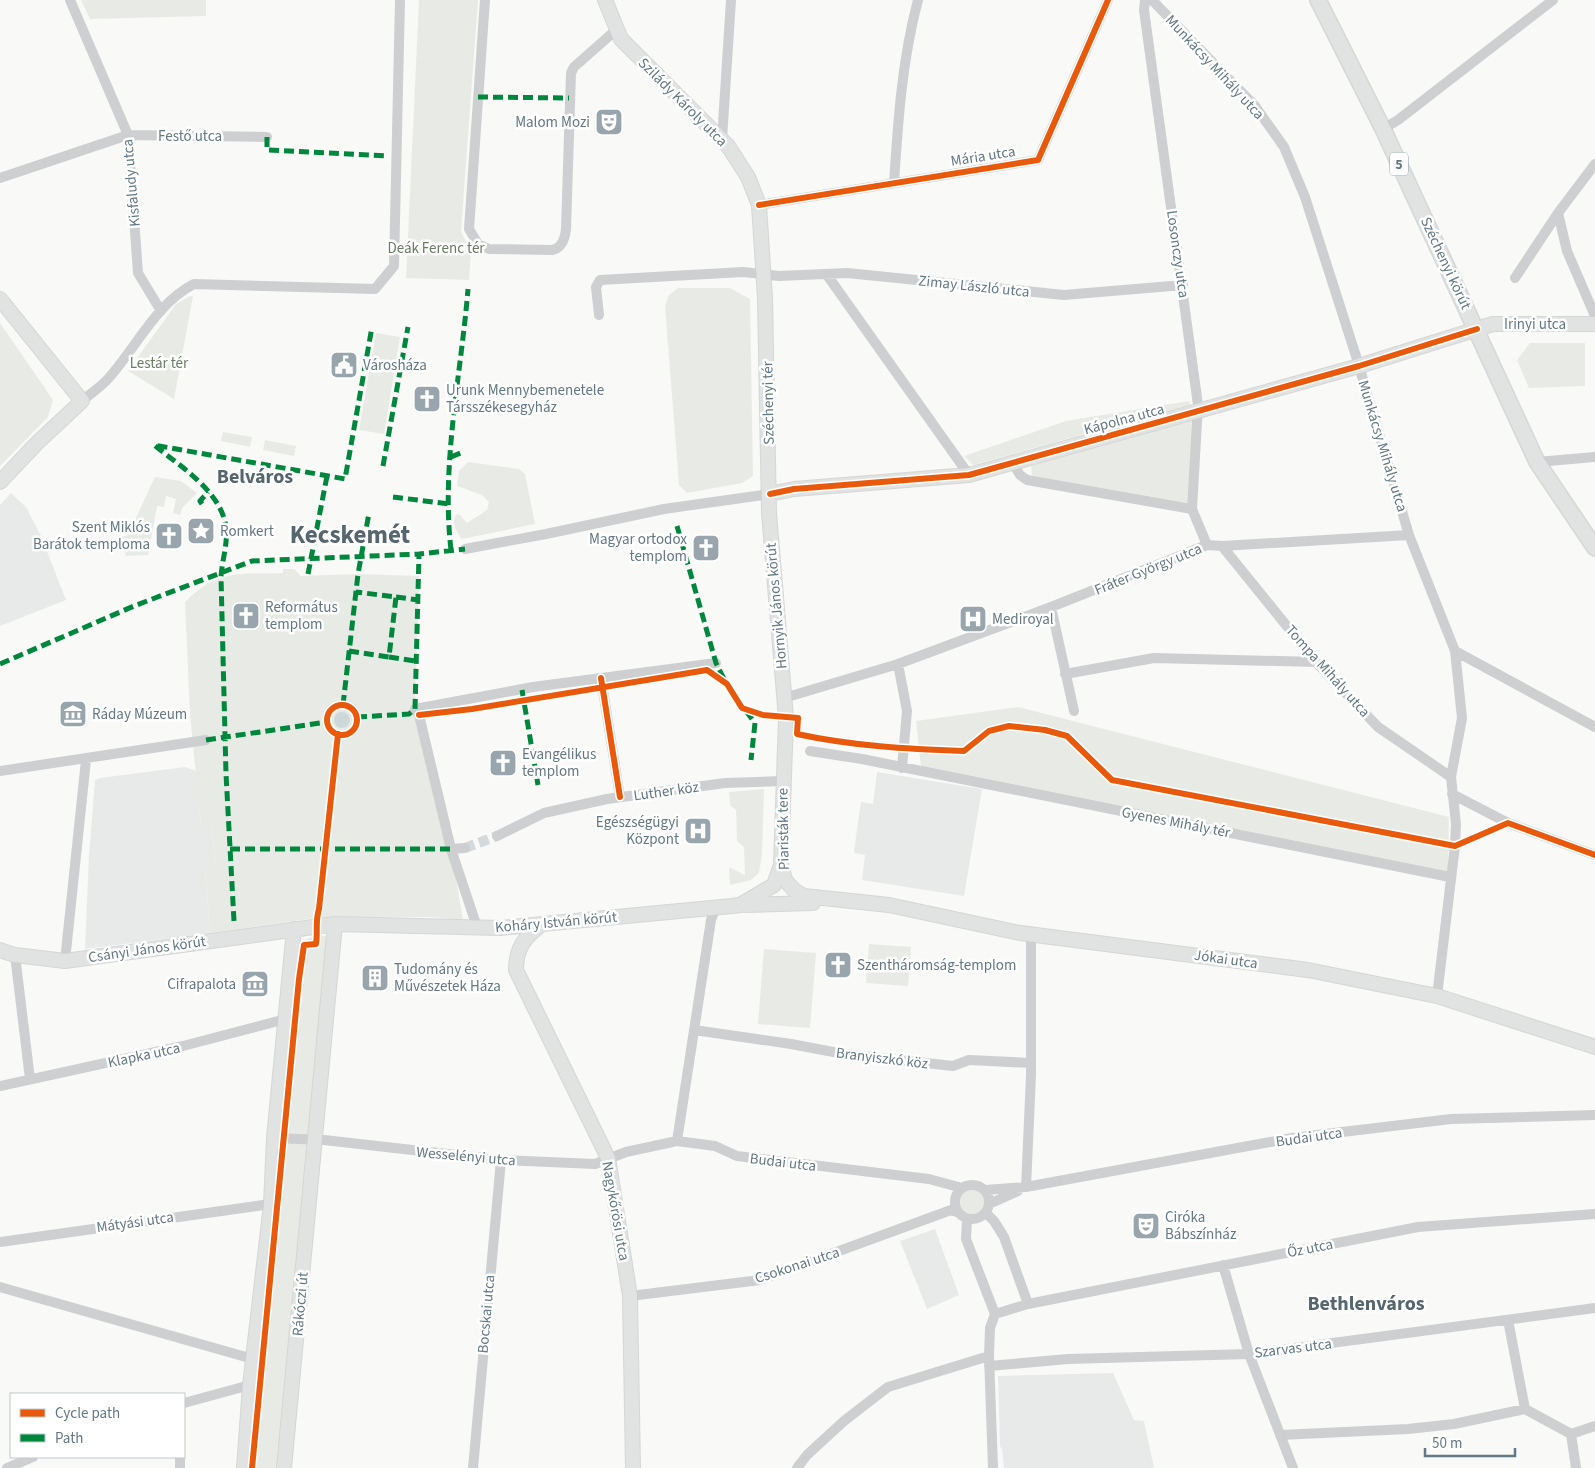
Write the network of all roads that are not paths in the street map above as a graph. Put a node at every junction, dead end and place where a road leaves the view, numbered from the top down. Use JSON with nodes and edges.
{"nodes":[{"id":1,"x":70,"y":0,"type":"edge"},
{"id":2,"x":400,"y":0,"type":"edge"},
{"id":3,"x":485,"y":0,"type":"edge"},
{"id":4,"x":605,"y":0,"type":"edge"},
{"id":5,"x":731,"y":0,"type":"edge"},
{"id":6,"x":918,"y":0,"type":"edge"},
{"id":7,"x":1108,"y":0,"type":"edge"},
{"id":8,"x":1145,"y":0,"type":"edge"},
{"id":9,"x":1152,"y":0,"type":"edge"},
{"id":10,"x":1318,"y":0,"type":"edge"},
{"id":11,"x":1553,"y":0,"type":"edge"},
{"id":12,"x":616,"y":30,"type":"junction"},
{"id":13,"x":1383,"y":128,"type":"junction"},
{"id":14,"x":128,"y":135,"type":"junction"},
{"id":15,"x":267,"y":137,"type":"dead end"},
{"id":16,"x":722,"y":139,"type":"junction"},
{"id":17,"x":1595,"y":164,"type":"edge"},
{"id":18,"x":0,"y":178,"type":"edge"},
{"id":19,"x":894,"y":183,"type":"junction"},
{"id":20,"x":759,"y":205,"type":"junction"},
{"id":21,"x":1558,"y":213,"type":"junction"},
{"id":22,"x":827,"y":274,"type":"junction"},
{"id":23,"x":764,"y":275,"type":"junction"},
{"id":24,"x":1515,"y":278,"type":"dead end"},
{"id":25,"x":1183,"y":285,"type":"junction"},
{"id":26,"x":0,"y":299,"type":"edge"},
{"id":27,"x":161,"y":311,"type":"junction"},
{"id":28,"x":599,"y":315,"type":"dead end"},
{"id":29,"x":1595,"y":316,"type":"edge"},
{"id":30,"x":1595,"y":324,"type":"edge"},
{"id":31,"x":1477,"y":329,"type":"junction"},
{"id":32,"x":1359,"y":366,"type":"junction"},
{"id":33,"x":82,"y":401,"type":"junction"},
{"id":34,"x":1198,"y":412,"type":"junction"},
{"id":35,"x":1595,"y":457,"type":"edge"},
{"id":36,"x":1012,"y":462,"type":"junction"},
{"id":37,"x":1537,"y":462,"type":"junction"},
{"id":38,"x":969,"y":475,"type":"junction"},
{"id":39,"x":0,"y":482,"type":"edge"},
{"id":40,"x":770,"y":494,"type":"junction"},
{"id":41,"x":1192,"y":509,"type":"junction"},
{"id":42,"x":1409,"y":534,"type":"junction"},
{"id":43,"x":1207,"y":545,"type":"junction"},
{"id":44,"x":1222,"y":546,"type":"junction"},
{"id":45,"x":1595,"y":548,"type":"edge"},
{"id":46,"x":465,"y":549,"type":"dead end"},
{"id":47,"x":1052,"y":607,"type":"junction"},
{"id":48,"x":1455,"y":651,"type":"junction"},
{"id":49,"x":1316,"y":662,"type":"junction"},
{"id":50,"x":716,"y":663,"type":"dead end"},
{"id":51,"x":898,"y":664,"type":"junction"},
{"id":52,"x":1065,"y":674,"type":"junction"},
{"id":53,"x":601,"y":678,"type":"junction"},
{"id":54,"x":784,"y":698,"type":"junction"},
{"id":55,"x":1074,"y":711,"type":"dead end"},
{"id":56,"x":786,"y":718,"type":"joint"},
{"id":57,"x":1595,"y":727,"type":"edge"},
{"id":58,"x":206,"y":740,"type":"dead end"},
{"id":59,"x":810,"y":751,"type":"dead end"},
{"id":60,"x":86,"y":760,"type":"junction"},
{"id":61,"x":902,"y":768,"type":"junction"},
{"id":62,"x":0,"y":771,"type":"edge"},
{"id":63,"x":1451,"y":777,"type":"junction"},
{"id":64,"x":782,"y":781,"type":"junction"},
{"id":65,"x":1452,"y":794,"type":"junction"},
{"id":66,"x":620,"y":797,"type":"junction"},
{"id":67,"x":497,"y":836,"type":"tunnel mouth"},
{"id":68,"x":465,"y":848,"type":"tunnel mouth"},
{"id":69,"x":451,"y":849,"type":"junction"},
{"id":70,"x":1595,"y":855,"type":"edge"},
{"id":71,"x":781,"y":864,"type":"junction"},
{"id":72,"x":1450,"y":877,"type":"junction"},
{"id":73,"x":849,"y":902,"type":"junction"},
{"id":74,"x":740,"y":905,"type":"junction"},
{"id":75,"x":716,"y":906,"type":"junction"},
{"id":76,"x":335,"y":924,"type":"junction"},
{"id":77,"x":541,"y":925,"type":"junction"},
{"id":78,"x":477,"y":927,"type":"junction"},
{"id":79,"x":294,"y":929,"type":"junction"},
{"id":80,"x":1032,"y":933,"type":"junction"},
{"id":81,"x":0,"y":950,"type":"edge"},
{"id":82,"x":15,"y":955,"type":"junction"},
{"id":83,"x":65,"y":961,"type":"junction"},
{"id":84,"x":1437,"y":996,"type":"junction"},
{"id":85,"x":286,"y":1019,"type":"junction"},
{"id":86,"x":694,"y":1030,"type":"junction"},
{"id":87,"x":1595,"y":1048,"type":"edge"},
{"id":88,"x":1031,"y":1063,"type":"junction"},
{"id":89,"x":30,"y":1079,"type":"junction"},
{"id":90,"x":0,"y":1086,"type":"edge"},
{"id":91,"x":1595,"y":1115,"type":"edge"},
{"id":92,"x":274,"y":1138,"type":"junction"},
{"id":93,"x":320,"y":1140,"type":"junction"},
{"id":94,"x":677,"y":1141,"type":"junction"},
{"id":95,"x":608,"y":1158,"type":"junction"},
{"id":96,"x":501,"y":1160,"type":"junction"},
{"id":97,"x":1026,"y":1187,"type":"junction"},
{"id":98,"x":962,"y":1188,"type":"junction"},
{"id":99,"x":985,"y":1190,"type":"junction"},
{"id":100,"x":270,"y":1204,"type":"junction"},
{"id":101,"x":987,"y":1209,"type":"junction"},
{"id":102,"x":957,"y":1212,"type":"junction"},
{"id":103,"x":1595,"y":1214,"type":"edge"},
{"id":104,"x":967,"y":1219,"type":"junction"},
{"id":105,"x":0,"y":1242,"type":"edge"},
{"id":106,"x":1223,"y":1265,"type":"junction"},
{"id":107,"x":0,"y":1286,"type":"edge"},
{"id":108,"x":630,"y":1296,"type":"junction"},
{"id":109,"x":1028,"y":1304,"type":"junction"},
{"id":110,"x":1595,"y":1308,"type":"edge"},
{"id":111,"x":995,"y":1314,"type":"junction"},
{"id":112,"x":1508,"y":1320,"type":"junction"},
{"id":113,"x":1249,"y":1354,"type":"junction"},
{"id":114,"x":254,"y":1359,"type":"junction"},
{"id":115,"x":989,"y":1361,"type":"junction"},
{"id":116,"x":250,"y":1385,"type":"junction"},
{"id":117,"x":185,"y":1403,"type":"edge"},
{"id":118,"x":1525,"y":1409,"type":"junction"},
{"id":119,"x":1595,"y":1426,"type":"edge"},
{"id":120,"x":1571,"y":1434,"type":"junction"},
{"id":121,"x":1280,"y":1435,"type":"junction"},
{"id":122,"x":807,"y":1455,"type":"junction"},
{"id":123,"x":31,"y":1458,"type":"edge"},
{"id":124,"x":7,"y":1468,"type":"edge"},
{"id":125,"x":244,"y":1468,"type":"edge"},
{"id":126,"x":284,"y":1468,"type":"edge"},
{"id":127,"x":473,"y":1468,"type":"edge"},
{"id":128,"x":633,"y":1468,"type":"edge"},
{"id":129,"x":797,"y":1468,"type":"edge"},
{"id":130,"x":809,"y":1468,"type":"edge"},
{"id":131,"x":993,"y":1468,"type":"edge"},
{"id":132,"x":1293,"y":1468,"type":"edge"},
{"id":133,"x":1576,"y":1468,"type":"edge"}],
"edges":[{"from":1,"to":14,"type":"street","name":"Kisfaludy utca"},
{"from":2,"to":27,"type":"street"},
{"from":3,"to":12,"type":"street"},
{"from":4,"to":12,"type":"street","name":"Szilády Károly utca"},
{"from":5,"to":16,"type":"street"},
{"from":6,"to":19,"type":"street"},
{"from":7,"to":19,"type":"street","name":"Mária utca"},
{"from":8,"to":25,"type":"street","name":"Losonczy utca"},
{"from":9,"to":32,"type":"street","name":"Munkácsy Mihály utca"},
{"from":10,"to":13,"type":"main road","name":"Széchenyi körút","number":"5"},
{"from":11,"to":13,"type":"street"},
{"from":12,"to":16,"type":"street","name":"Szilády Károly utca"},
{"from":13,"to":31,"type":"main road","name":"Széchenyi körút","number":"5"},
{"from":14,"to":15,"type":"street","name":"Festő utca"},
{"from":14,"to":18,"type":"street","name":"Festő utca"},
{"from":14,"to":27,"type":"street","name":"Kisfaludy utca"},
{"from":16,"to":20,"type":"street","name":"Szilády Károly utca"},
{"from":17,"to":21,"type":"street"},
{"from":19,"to":20,"type":"street","name":"Mária utca"},
{"from":20,"to":23,"type":"street","name":"Széchenyi tér"},
{"from":21,"to":24,"type":"street"},
{"from":21,"to":29,"type":"street"},
{"from":22,"to":23,"type":"street","name":"Zimay László utca"},
{"from":22,"to":25,"type":"street","name":"Zimay László utca"},
{"from":22,"to":38,"type":"street"},
{"from":23,"to":28,"type":"street","name":"Zimay László utca"},
{"from":23,"to":40,"type":"street","name":"Széchenyi tér"},
{"from":25,"to":34,"type":"street","name":"Losonczy utca"},
{"from":26,"to":33,"type":"street"},
{"from":27,"to":33,"type":"street"},
{"from":30,"to":31,"type":"street","name":"Irinyi utca"},
{"from":31,"to":32,"type":"street","name":"Kápolna utca"},
{"from":31,"to":37,"type":"main road","name":"Széchenyi körút","number":"5"},
{"from":32,"to":34,"type":"street","name":"Kápolna utca"},
{"from":32,"to":42,"type":"street","name":"Munkácsy Mihály utca"},
{"from":33,"to":39,"type":"street"},
{"from":34,"to":36,"type":"street","name":"Kápolna utca"},
{"from":34,"to":41,"type":"street","name":"Losonczy utca"},
{"from":35,"to":37,"type":"street"},
{"from":36,"to":38,"type":"street","name":"Kápolna utca"},
{"from":36,"to":41,"type":"street"},
{"from":37,"to":45,"type":"main road","name":"Széchenyi körút","number":"5"},
{"from":38,"to":40,"type":"street","name":"Kápolna utca"},
{"from":40,"to":46,"type":"street"},
{"from":40,"to":54,"type":"street","name":"Hornyik János körút"},
{"from":41,"to":43,"type":"street"},
{"from":42,"to":44,"type":"street","name":"Fráter György utca"},
{"from":42,"to":48,"type":"street","name":"Munkácsy Mihály utca"},
{"from":43,"to":44,"type":"street","name":"Fráter György utca"},
{"from":43,"to":47,"type":"street","name":"Fráter György utca"},
{"from":44,"to":49,"type":"street","name":"Tompa Mihály utca"},
{"from":47,"to":51,"type":"street","name":"Fráter György utca"},
{"from":47,"to":52,"type":"street"},
{"from":48,"to":57,"type":"street"},
{"from":48,"to":63,"type":"street","name":"Munkácsy Mihály utca"},
{"from":49,"to":52,"type":"street"},
{"from":49,"to":63,"type":"street","name":"Tompa Mihály utca"},
{"from":50,"to":53,"type":"street"},
{"from":51,"to":54,"type":"street"},
{"from":51,"to":61,"type":"street"},
{"from":52,"to":55,"type":"street"},
{"from":53,"to":66,"type":"street"},
{"from":53,"to":69,"type":"street"},
{"from":54,"to":56,"type":"street","name":"Hornyik János körút"},
{"from":56,"to":64,"type":"street","name":"Piaristák tere"},
{"from":58,"to":60,"type":"street"},
{"from":59,"to":61,"type":"street","name":"Gyenes Mihály tér"},
{"from":60,"to":62,"type":"street"},
{"from":60,"to":83,"type":"street"},
{"from":61,"to":72,"type":"street","name":"Gyenes Mihály tér"},
{"from":63,"to":65,"type":"street","name":"Munkácsy Mihály utca"},
{"from":64,"to":66,"type":"street","name":"Luther köz"},
{"from":64,"to":71,"type":"street","name":"Piaristák tere"},
{"from":65,"to":70,"type":"street"},
{"from":65,"to":72,"type":"street","name":"Munkácsy Mihály utca"},
{"from":66,"to":67,"type":"street","name":"Luther köz"},
{"from":68,"to":69,"type":"street"},
{"from":69,"to":78,"type":"street"},
{"from":71,"to":73,"type":"street","name":"Piaristák tere"},
{"from":71,"to":74,"type":"street","name":"Koháry István körút"},
{"from":72,"to":84,"type":"street","name":"Munkácsy Mihály utca"},
{"from":73,"to":74,"type":"street"},
{"from":73,"to":80,"type":"street","name":"Jókai utca"},
{"from":74,"to":75,"type":"street","name":"Koháry István körút"},
{"from":75,"to":77,"type":"street","name":"Koháry István körút"},
{"from":75,"to":86,"type":"street"},
{"from":76,"to":78,"type":"street","name":"Koháry István körút"},
{"from":76,"to":79,"type":"street","name":"Koháry István körút"},
{"from":76,"to":93,"type":"street","name":"Rákóczi út"},
{"from":77,"to":78,"type":"street","name":"Koháry István körút"},
{"from":77,"to":95,"type":"street","name":"Nagykőrösi utca"},
{"from":79,"to":83,"type":"street","name":"Csányi János körút"},
{"from":79,"to":85,"type":"street"},
{"from":80,"to":84,"type":"street","name":"Jókai utca"},
{"from":80,"to":88,"type":"street"},
{"from":81,"to":82,"type":"street","name":"Csányi János körút"},
{"from":82,"to":83,"type":"street","name":"Csányi János körút"},
{"from":82,"to":89,"type":"street"},
{"from":84,"to":87,"type":"street","name":"Jókai utca"},
{"from":85,"to":89,"type":"street","name":"Klapka utca"},
{"from":85,"to":92,"type":"street"},
{"from":86,"to":88,"type":"street","name":"Branyiszkó köz"},
{"from":86,"to":94,"type":"street"},
{"from":88,"to":97,"type":"street"},
{"from":89,"to":90,"type":"street","name":"Klapka utca"},
{"from":91,"to":97,"type":"street","name":"Budai utca"},
{"from":92,"to":93,"type":"street"},
{"from":92,"to":100,"type":"street"},
{"from":93,"to":96,"type":"street","name":"Wesselényi utca"},
{"from":93,"to":126,"type":"street","name":"Rákóczi út"},
{"from":94,"to":95,"type":"street","name":"Budai utca"},
{"from":94,"to":98,"type":"street","name":"Budai utca"},
{"from":95,"to":96,"type":"street","name":"Wesselényi utca"},
{"from":95,"to":108,"type":"street","name":"Nagykőrösi utca"},
{"from":96,"to":127,"type":"street","name":"Bocskai utca"},
{"from":97,"to":99,"type":"street","name":"Budai utca"},
{"from":97,"to":101,"type":"street","name":"Budai utca"},
{"from":98,"to":99,"type":"street"},
{"from":98,"to":102,"type":"street"},
{"from":99,"to":101,"type":"street"},
{"from":100,"to":105,"type":"street","name":"Mátyási utca"},
{"from":100,"to":114,"type":"street"},
{"from":101,"to":104,"type":"street"},
{"from":101,"to":109,"type":"street"},
{"from":102,"to":104,"type":"street"},
{"from":102,"to":108,"type":"street","name":"Csokonai utca"},
{"from":103,"to":106,"type":"street","name":"Őz utca"},
{"from":104,"to":111,"type":"street"},
{"from":106,"to":109,"type":"street","name":"Őz utca"},
{"from":106,"to":113,"type":"street"},
{"from":107,"to":114,"type":"street"},
{"from":108,"to":128,"type":"street","name":"Nagykőrösi utca"},
{"from":109,"to":111,"type":"street","name":"Őz utca"},
{"from":110,"to":112,"type":"street","name":"Szarvas utca"},
{"from":111,"to":115,"type":"street"},
{"from":112,"to":113,"type":"street","name":"Szarvas utca"},
{"from":112,"to":118,"type":"street"},
{"from":113,"to":115,"type":"street","name":"Szarvas utca"},
{"from":113,"to":121,"type":"street"},
{"from":114,"to":116,"type":"street"},
{"from":115,"to":122,"type":"street","name":"Szarvas utca"},
{"from":115,"to":131,"type":"street"},
{"from":116,"to":117,"type":"street"},
{"from":116,"to":125,"type":"street"},
{"from":118,"to":120,"type":"street"},
{"from":118,"to":121,"type":"street"},
{"from":119,"to":120,"type":"street"},
{"from":120,"to":133,"type":"street"},
{"from":121,"to":132,"type":"street"},
{"from":122,"to":129,"type":"street","name":"Szarvas utca"},
{"from":122,"to":130,"type":"street"},
{"from":123,"to":124,"type":"street"}]}
